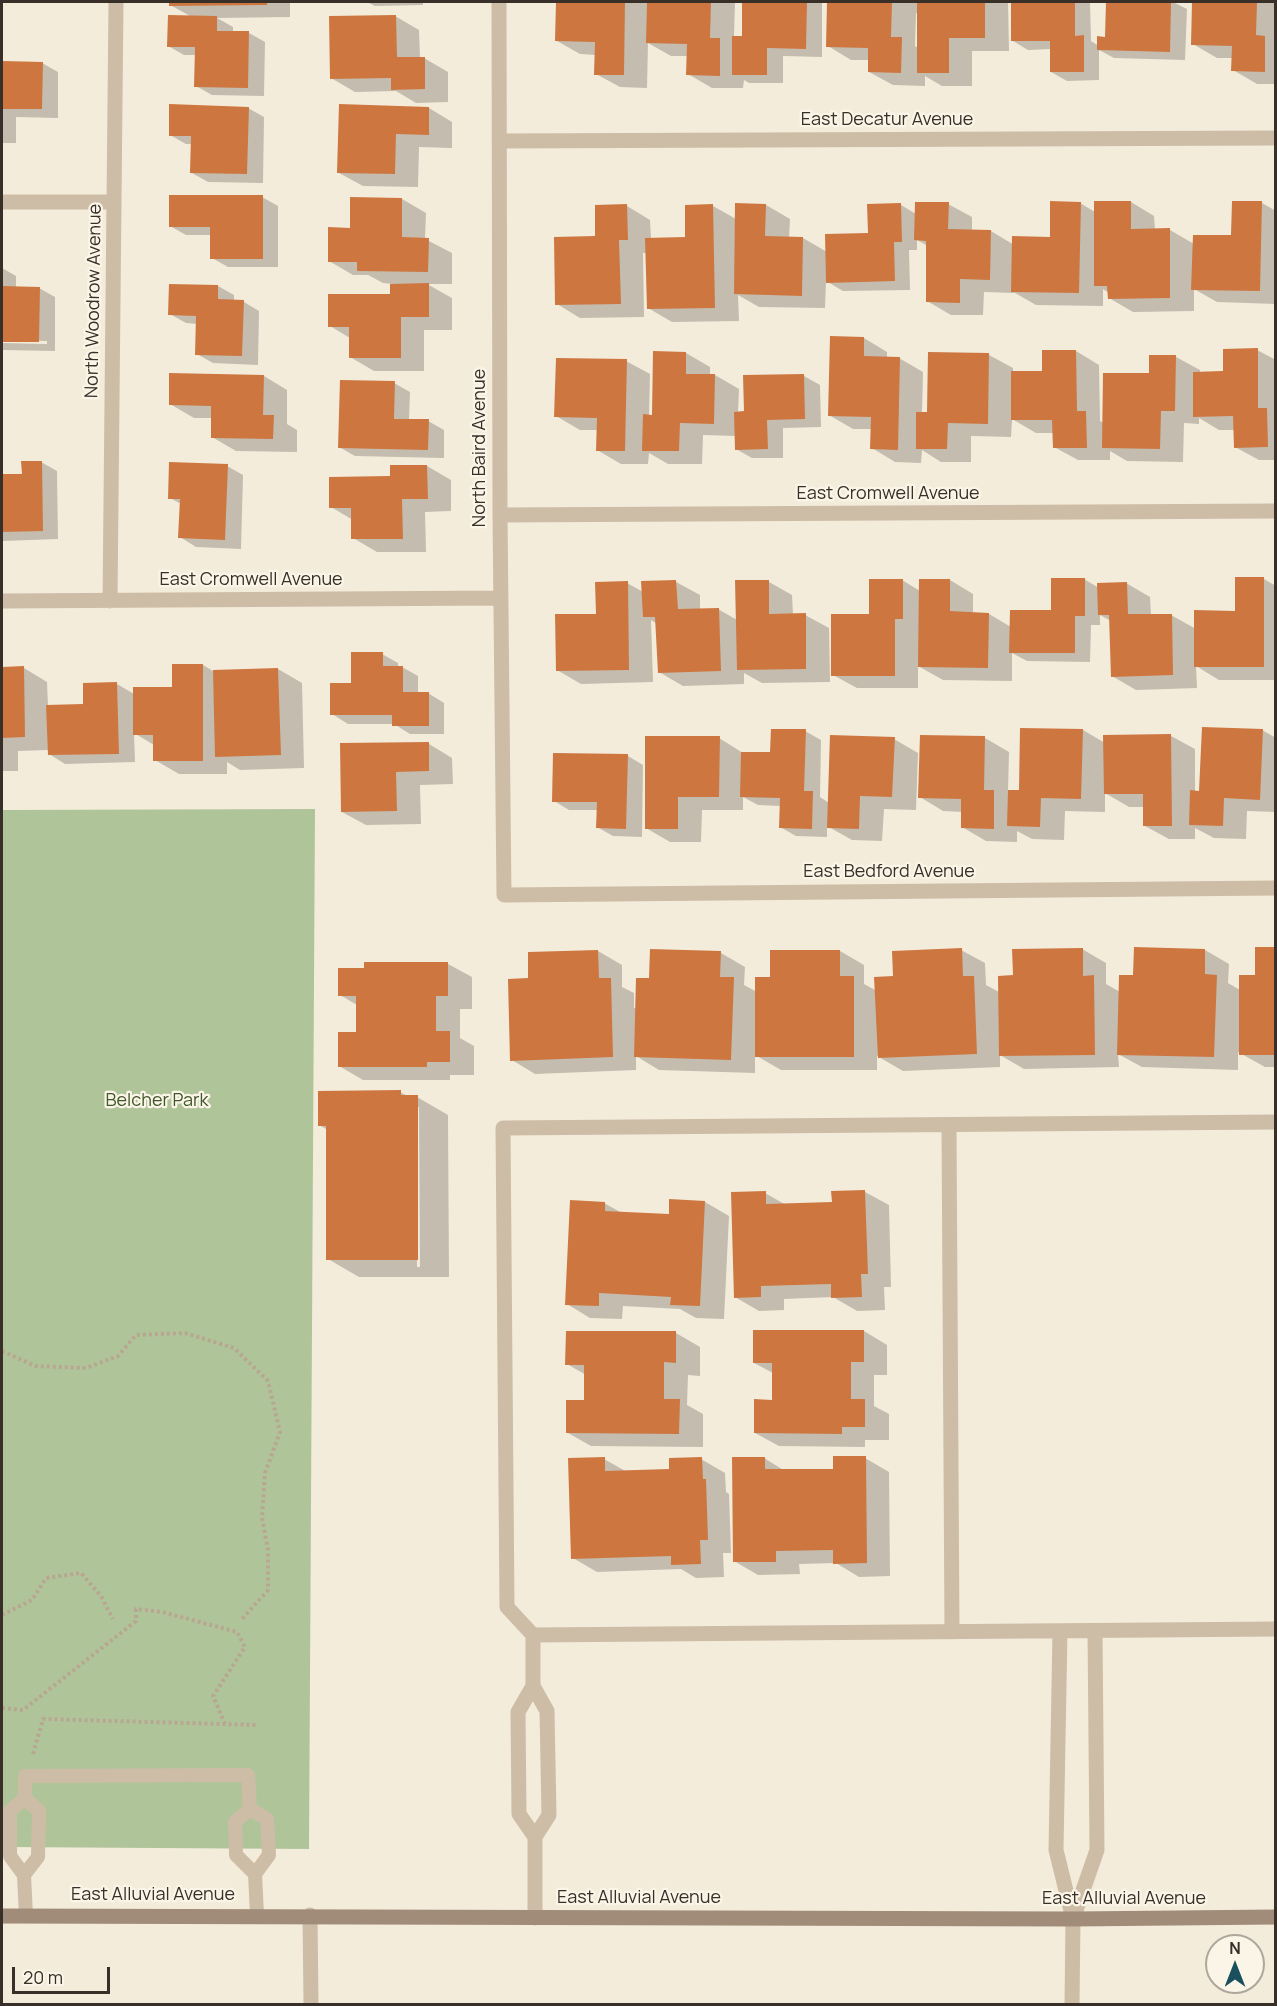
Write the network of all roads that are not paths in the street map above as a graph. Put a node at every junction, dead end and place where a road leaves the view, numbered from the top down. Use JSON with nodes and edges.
{"nodes":[{"id":1,"x":116,"y":2,"type":"edge"},
{"id":2,"x":500,"y":2,"type":"edge"},
{"id":3,"x":1275,"y":138,"type":"edge"},
{"id":4,"x":499,"y":141,"type":"junction"},
{"id":5,"x":2,"y":202,"type":"edge"},
{"id":6,"x":114,"y":202,"type":"junction"},
{"id":7,"x":1275,"y":511,"type":"edge"},
{"id":8,"x":500,"y":515,"type":"junction"},
{"id":9,"x":501,"y":598,"type":"junction"},
{"id":10,"x":2,"y":601,"type":"edge"},
{"id":11,"x":111,"y":601,"type":"junction"},
{"id":12,"x":1275,"y":888,"type":"edge"},
{"id":13,"x":504,"y":895,"type":"joint"},
{"id":14,"x":1275,"y":1122,"type":"edge"},
{"id":15,"x":949,"y":1125,"type":"junction"},
{"id":16,"x":1275,"y":1629,"type":"edge"},
{"id":17,"x":1095,"y":1630,"type":"junction"},
{"id":18,"x":1059,"y":1631,"type":"junction"},
{"id":19,"x":952,"y":1632,"type":"junction"},
{"id":20,"x":533,"y":1635,"type":"junction"},
{"id":21,"x":533,"y":1686,"type":"junction"},
{"id":22,"x":25,"y":1798,"type":"junction"},
{"id":23,"x":250,"y":1809,"type":"junction"},
{"id":24,"x":535,"y":1837,"type":"junction"},
{"id":25,"x":255,"y":1874,"type":"junction"},
{"id":26,"x":24,"y":1875,"type":"junction"},
{"id":27,"x":26,"y":1915,"type":"junction"},
{"id":28,"x":257,"y":1915,"type":"junction"},
{"id":29,"x":310,"y":1915,"type":"junction"},
{"id":30,"x":2,"y":1916,"type":"edge"},
{"id":31,"x":1275,"y":1917,"type":"edge"},
{"id":32,"x":536,"y":1918,"type":"junction"},
{"id":33,"x":1073,"y":1919,"type":"junction"},
{"id":34,"x":311,"y":2004,"type":"edge"},
{"id":35,"x":1072,"y":2004,"type":"edge"}],
"edges":[{"from":1,"to":6,"type":"street","name":"North Woodrow Avenue"},
{"from":2,"to":4,"type":"street","name":"North Baird Avenue"},
{"from":3,"to":4,"type":"street","name":"East Decatur Avenue"},
{"from":4,"to":8,"type":"street","name":"North Baird Avenue"},
{"from":5,"to":6,"type":"street"},
{"from":6,"to":11,"type":"street","name":"North Woodrow Avenue"},
{"from":7,"to":8,"type":"street","name":"East Cromwell Avenue"},
{"from":8,"to":9,"type":"street","name":"North Baird Avenue"},
{"from":9,"to":11,"type":"street","name":"East Cromwell Avenue"},
{"from":9,"to":13,"type":"street","name":"North Baird Avenue"},
{"from":10,"to":11,"type":"street","name":"East Cromwell Avenue"},
{"from":12,"to":13,"type":"street","name":"East Bedford Avenue"},
{"from":14,"to":15,"type":"street"},
{"from":15,"to":19,"type":"street"},
{"from":15,"to":20,"type":"street"},
{"from":16,"to":17,"type":"street"},
{"from":17,"to":18,"type":"street"},
{"from":17,"to":33,"type":"street"},
{"from":18,"to":19,"type":"street"},
{"from":18,"to":33,"type":"street"},
{"from":19,"to":20,"type":"street"},
{"from":20,"to":21,"type":"street"},
{"from":21,"to":24,"type":"street"},
{"from":21,"to":24,"type":"street"},
{"from":22,"to":23,"type":"lane"},
{"from":22,"to":26,"type":"lane"},
{"from":22,"to":26,"type":"lane"},
{"from":23,"to":25,"type":"lane"},
{"from":23,"to":25,"type":"lane"},
{"from":24,"to":32,"type":"street"},
{"from":25,"to":28,"type":"lane"},
{"from":26,"to":27,"type":"lane"},
{"from":27,"to":28,"type":"main road","name":"East Alluvial Avenue"},
{"from":27,"to":30,"type":"main road","name":"East Alluvial Avenue"},
{"from":28,"to":29,"type":"main road","name":"East Alluvial Avenue"},
{"from":29,"to":32,"type":"main road","name":"East Alluvial Avenue"},
{"from":29,"to":34,"type":"street"},
{"from":31,"to":33,"type":"main road","name":"East Alluvial Avenue"},
{"from":32,"to":33,"type":"main road","name":"East Alluvial Avenue"},
{"from":33,"to":35,"type":"street"}]}
